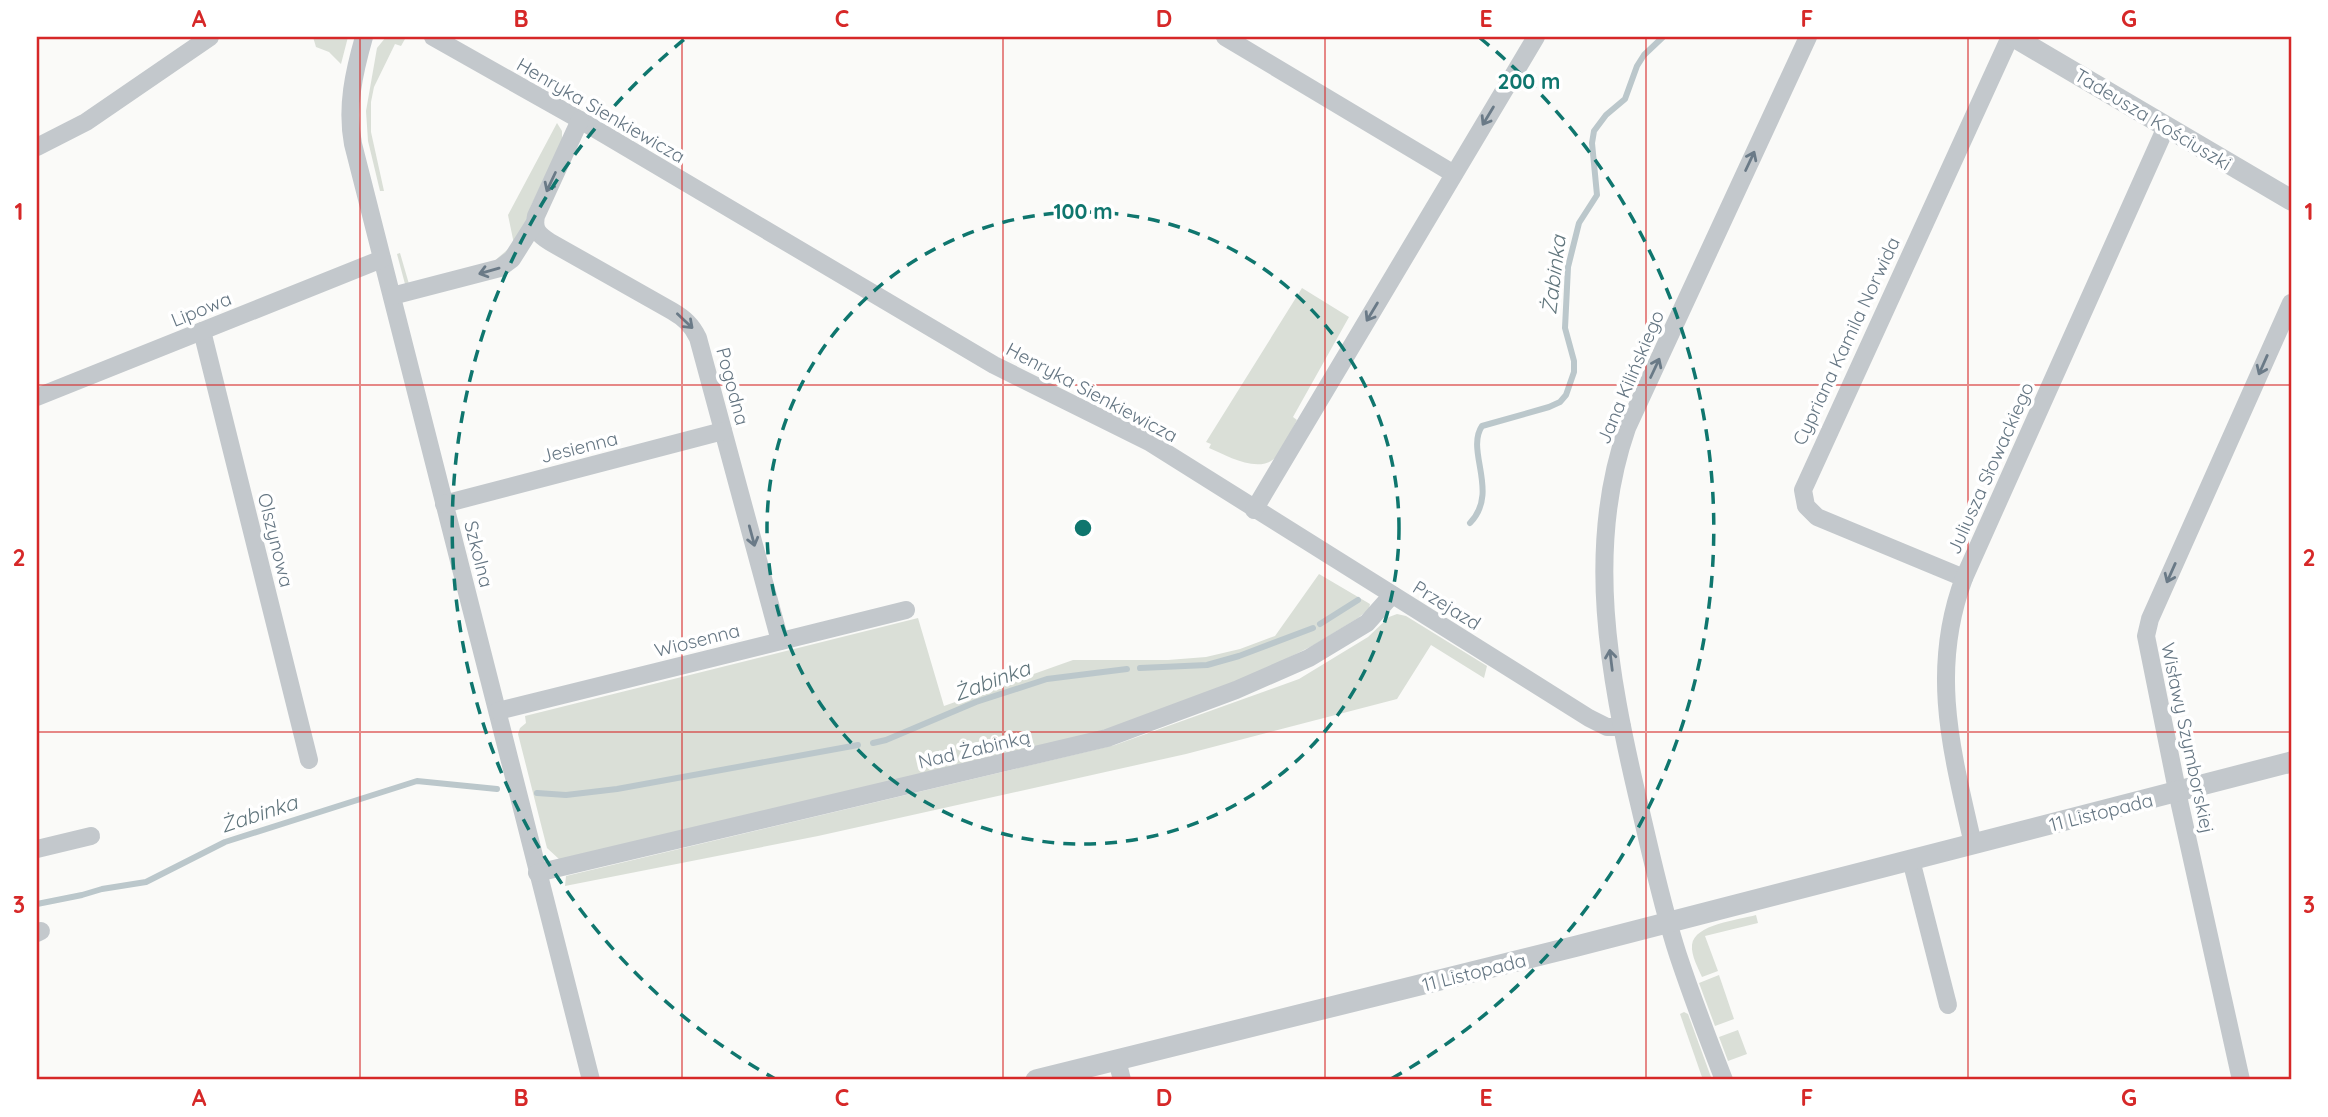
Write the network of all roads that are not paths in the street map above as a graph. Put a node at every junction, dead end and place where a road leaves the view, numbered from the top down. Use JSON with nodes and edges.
{"nodes":[{"id":1,"x":210,"y":37,"type":"edge"},
{"id":2,"x":364,"y":37,"type":"edge"},
{"id":3,"x":433,"y":37,"type":"edge"},
{"id":4,"x":1225,"y":37,"type":"edge"},
{"id":5,"x":1536,"y":37,"type":"edge"},
{"id":6,"x":1808,"y":37,"type":"edge"},
{"id":7,"x":2012,"y":37,"type":"edge"},
{"id":8,"x":580,"y":120,"type":"junction"},
{"id":9,"x":2166,"y":127,"type":"junction"},
{"id":10,"x":37,"y":147,"type":"edge"},
{"id":11,"x":1454,"y":174,"type":"junction"},
{"id":12,"x":2291,"y":201,"type":"edge"},
{"id":13,"x":534,"y":224,"type":"junction"},
{"id":14,"x":382,"y":259,"type":"junction"},
{"id":15,"x":392,"y":296,"type":"junction"},
{"id":16,"x":2291,"y":303,"type":"edge"},
{"id":17,"x":202,"y":331,"type":"junction"},
{"id":18,"x":37,"y":397,"type":"edge"},
{"id":19,"x":723,"y":431,"type":"junction"},
{"id":20,"x":444,"y":504,"type":"junction"},
{"id":21,"x":1254,"y":509,"type":"junction"},
{"id":22,"x":1964,"y":578,"type":"junction"},
{"id":23,"x":1392,"y":595,"type":"junction"},
{"id":24,"x":906,"y":610,"type":"dead end"},
{"id":25,"x":780,"y":641,"type":"junction"},
{"id":26,"x":498,"y":711,"type":"junction"},
{"id":27,"x":1622,"y":727,"type":"junction"},
{"id":28,"x":309,"y":760,"type":"dead end"},
{"id":29,"x":2291,"y":762,"type":"edge"},
{"id":30,"x":2178,"y":792,"type":"junction"},
{"id":31,"x":91,"y":835,"type":"dead end"},
{"id":32,"x":1973,"y":844,"type":"junction"},
{"id":33,"x":37,"y":849,"type":"edge"},
{"id":34,"x":1911,"y":860,"type":"junction"},
{"id":35,"x":537,"y":873,"type":"junction"},
{"id":36,"x":1668,"y":922,"type":"junction"},
{"id":37,"x":1948,"y":1005,"type":"dead end"},
{"id":38,"x":1119,"y":1070,"type":"edge"},
{"id":39,"x":591,"y":1080,"type":"edge"},
{"id":40,"x":1036,"y":1080,"type":"edge"},
{"id":41,"x":1724,"y":1080,"type":"edge"},
{"id":42,"x":2241,"y":1080,"type":"edge"}],
"edges":[{"from":1,"to":10,"type":"street"},
{"from":2,"to":14,"type":"street","name":"Szkolna"},
{"from":3,"to":8,"type":"street","name":"Henryka Sienkiewicza"},
{"from":4,"to":11,"type":"street"},
{"from":5,"to":11,"type":"street","one_way":true},
{"from":27,"to":6,"type":"street","name":"Jana Kilińskiego","one_way":true},
{"from":7,"to":9,"type":"street","name":"Tadeusza Kościuszki"},
{"from":7,"to":22,"type":"street","name":"Cypriana Kamila Norwida"},
{"from":8,"to":13,"type":"street","one_way":true},
{"from":8,"to":21,"type":"street","name":"Henryka Sienkiewicza"},
{"from":9,"to":12,"type":"street","name":"Tadeusza Kościuszki"},
{"from":9,"to":22,"type":"street","name":"Juliusza Słowackiego"},
{"from":11,"to":21,"type":"street","one_way":true},
{"from":13,"to":15,"type":"street","one_way":true},
{"from":13,"to":19,"type":"street","name":"Pogodna","one_way":true},
{"from":14,"to":15,"type":"street","name":"Szkolna"},
{"from":14,"to":17,"type":"street","name":"Lipowa"},
{"from":15,"to":20,"type":"street","name":"Szkolna"},
{"from":16,"to":30,"type":"street","name":"Wisławy Szymborskiej","one_way":true},
{"from":17,"to":18,"type":"street","name":"Lipowa"},
{"from":17,"to":28,"type":"street","name":"Olszynowa"},
{"from":19,"to":20,"type":"street","name":"Jesienna"},
{"from":19,"to":25,"type":"street","name":"Pogodna","one_way":true},
{"from":20,"to":26,"type":"street","name":"Szkolna"},
{"from":21,"to":23,"type":"street","name":"Przejazd"},
{"from":22,"to":32,"type":"street","name":"Juliusza Słowackiego"},
{"from":23,"to":27,"type":"street","name":"Przejazd"},
{"from":23,"to":35,"type":"street","name":"Nad Żabinką"},
{"from":24,"to":25,"type":"street","name":"Wiosenna"},
{"from":25,"to":26,"type":"street","name":"Wiosenna"},
{"from":26,"to":35,"type":"street","name":"Szkolna"},
{"from":27,"to":36,"type":"street","name":"Jana Kilińskiego"},
{"from":29,"to":30,"type":"street","name":"11 Listopada"},
{"from":30,"to":32,"type":"street","name":"11 Listopada"},
{"from":30,"to":42,"type":"street","name":"Wisławy Szymborskiej"},
{"from":31,"to":33,"type":"street"},
{"from":32,"to":34,"type":"street","name":"11 Listopada"},
{"from":34,"to":36,"type":"street","name":"11 Listopada"},
{"from":34,"to":37,"type":"street"},
{"from":35,"to":39,"type":"street","name":"Szkolna"},
{"from":36,"to":38,"type":"street","name":"11 Listopada"},
{"from":36,"to":41,"type":"street","name":"Jana Kilińskiego"},
{"from":38,"to":40,"type":"street","name":"11 Listopada"}]}
